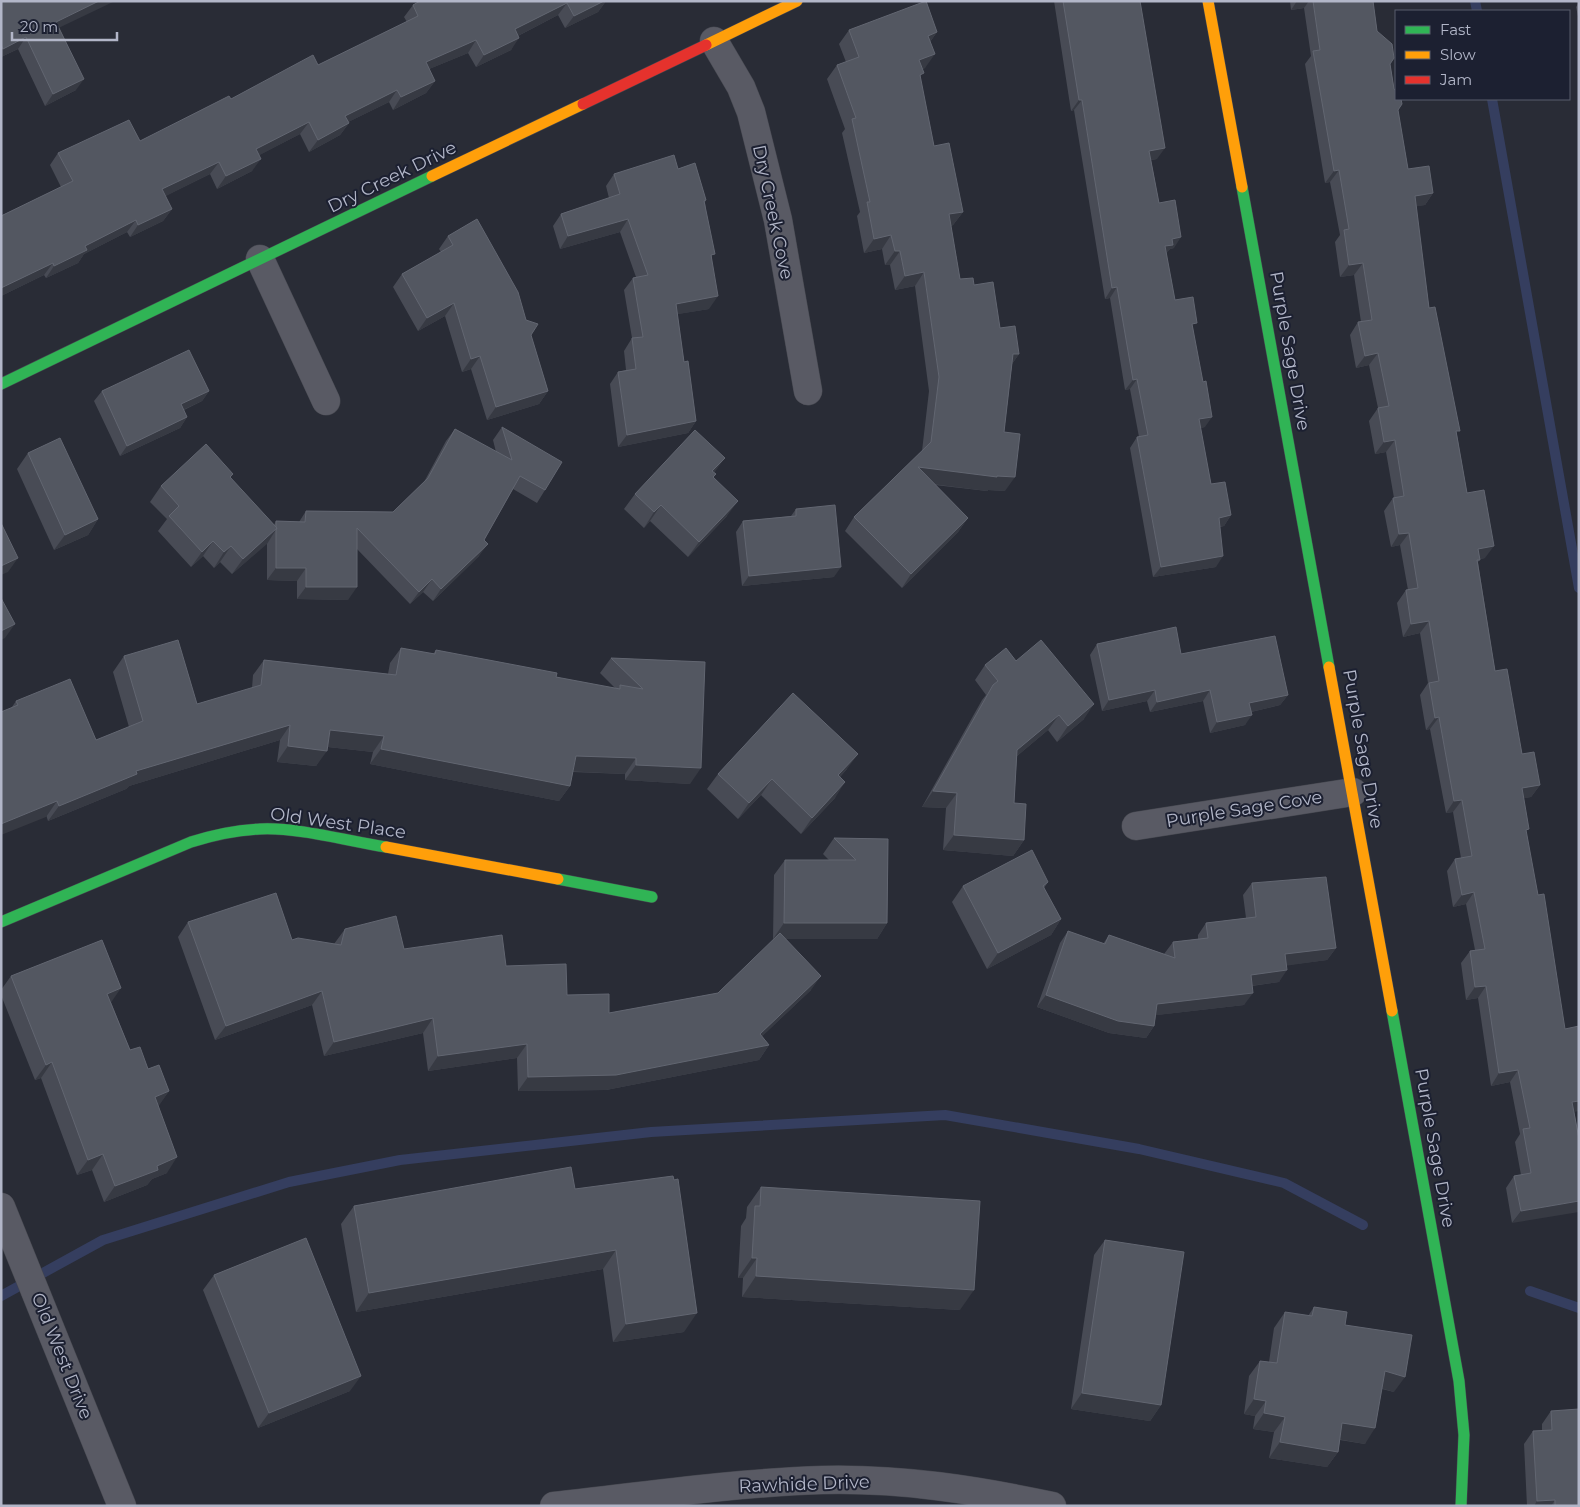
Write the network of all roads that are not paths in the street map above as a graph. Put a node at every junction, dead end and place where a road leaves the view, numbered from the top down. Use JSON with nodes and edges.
{"nodes":[{"id":1,"x":797,"y":1,"type":"edge"},
{"id":2,"x":1208,"y":1,"type":"edge"},
{"id":3,"x":714,"y":41,"type":"junction"},
{"id":4,"x":260,"y":259,"type":"junction"},
{"id":5,"x":1,"y":384,"type":"edge"},
{"id":6,"x":808,"y":391,"type":"dead end"},
{"id":7,"x":326,"y":401,"type":"dead end"},
{"id":8,"x":1352,"y":792,"type":"junction"},
{"id":9,"x":1136,"y":826,"type":"dead end"},
{"id":10,"x":652,"y":897,"type":"dead end"},
{"id":11,"x":1,"y":922,"type":"edge"},
{"id":12,"x":1,"y":1207,"type":"edge"},
{"id":13,"x":705,"y":1497,"type":"edge"},
{"id":14,"x":122,"y":1506,"type":"edge"},
{"id":15,"x":554,"y":1506,"type":"edge"},
{"id":16,"x":1052,"y":1506,"type":"edge"},
{"id":17,"x":1461,"y":1506,"type":"edge"}],
"edges":[{"from":1,"to":3,"type":"street","name":"Dry Creek Drive"},
{"from":2,"to":8,"type":"street","name":"Purple Sage Drive"},
{"from":3,"to":4,"type":"street","name":"Dry Creek Drive"},
{"from":3,"to":6,"type":"street","name":"Dry Creek Cove"},
{"from":4,"to":5,"type":"street","name":"Dry Creek Drive"},
{"from":4,"to":7,"type":"street"},
{"from":8,"to":9,"type":"street","name":"Purple Sage Cove"},
{"from":8,"to":17,"type":"street","name":"Purple Sage Drive"},
{"from":10,"to":11,"type":"street","name":"Old West Place"},
{"from":12,"to":14,"type":"street","name":"Old West Drive"},
{"from":13,"to":15,"type":"street","name":"Rawhide Drive"},
{"from":13,"to":16,"type":"street","name":"Rawhide Drive"}]}
